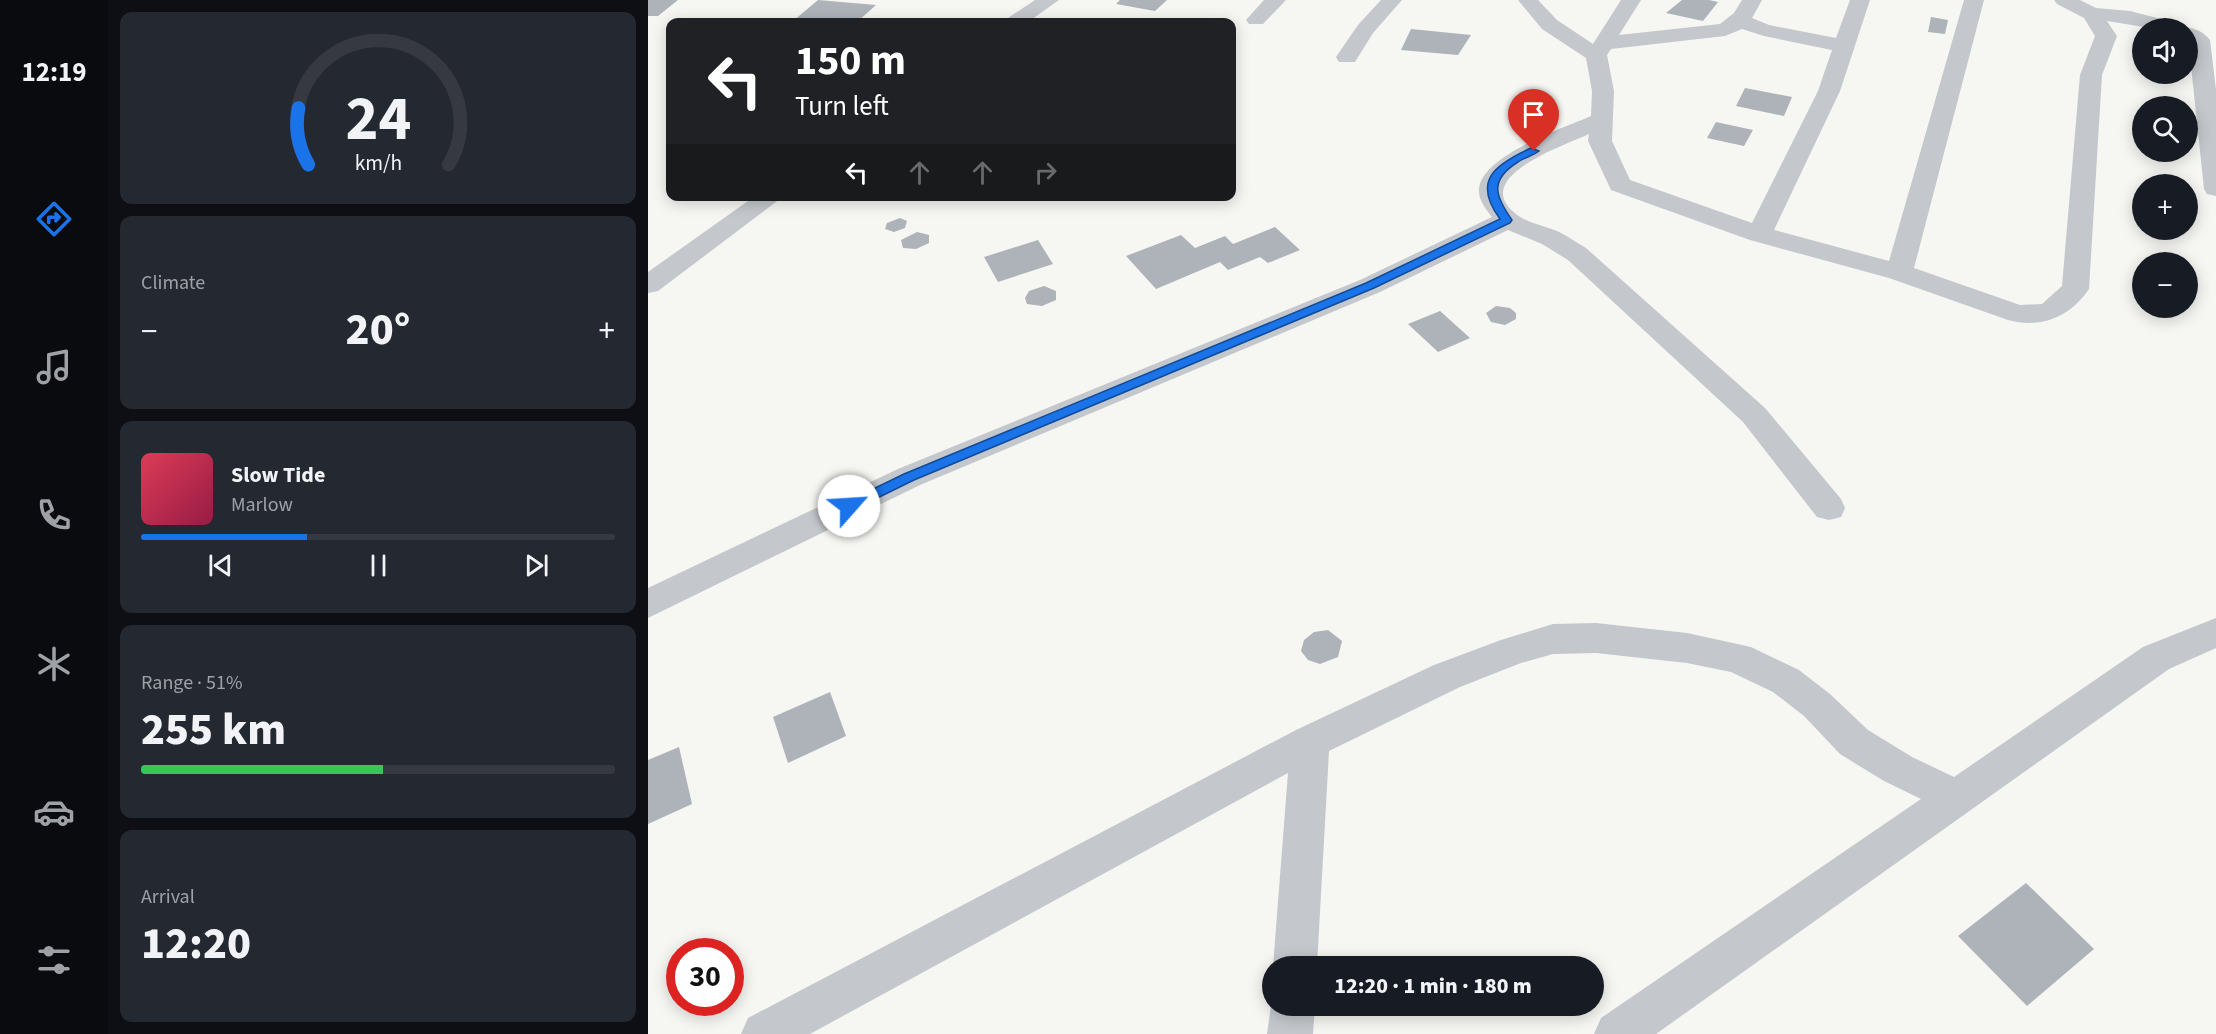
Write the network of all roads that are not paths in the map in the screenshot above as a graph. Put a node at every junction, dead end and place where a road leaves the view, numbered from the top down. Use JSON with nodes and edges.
{"nodes":[{"id":1,"x":1049,"y":0,"type":"edge"},
{"id":2,"x":1276,"y":0,"type":"edge"},
{"id":3,"x":1392,"y":0,"type":"edge"},
{"id":4,"x":1528,"y":0,"type":"edge"},
{"id":5,"x":1630,"y":0,"type":"edge"},
{"id":6,"x":1752,"y":0,"type":"edge"},
{"id":7,"x":1860,"y":0,"type":"edge"},
{"id":8,"x":1974,"y":0,"type":"edge"},
{"id":9,"x":2064,"y":0,"type":"edge"},
{"id":10,"x":2092,"y":14,"type":"junction"},
{"id":11,"x":1022,"y":18,"type":"edge"},
{"id":12,"x":2134,"y":18,"type":"edge"},
{"id":13,"x":1256,"y":20,"type":"dead end"},
{"id":14,"x":1740,"y":21,"type":"junction"},
{"id":15,"x":2198,"y":40,"type":"edge"},
{"id":16,"x":1843,"y":46,"type":"junction"},
{"id":17,"x":1599,"y":49,"type":"junction"},
{"id":18,"x":1347,"y":57,"type":"dead end"},
{"id":19,"x":1603,"y":119,"type":"junction"},
{"id":20,"x":2216,"y":189,"type":"edge"},
{"id":21,"x":765,"y":201,"type":"edge"},
{"id":22,"x":1507,"y":220,"type":"junction"},
{"id":23,"x":1759,"y":234,"type":"junction"},
{"id":24,"x":1899,"y":272,"type":"junction"},
{"id":25,"x":648,"y":285,"type":"edge"},
{"id":26,"x":1829,"y":508,"type":"dead end"},
{"id":27,"x":648,"y":604,"type":"edge"},
{"id":28,"x":2216,"y":632,"type":"edge"},
{"id":29,"x":1310,"y":742,"type":"junction"},
{"id":30,"x":1957,"y":798,"type":"junction"},
{"id":31,"x":1296,"y":956,"type":"edge"},
{"id":32,"x":1291,"y":1016,"type":"edge"},
{"id":33,"x":764,"y":1034,"type":"edge"},
{"id":34,"x":1290,"y":1034,"type":"edge"},
{"id":35,"x":1617,"y":1034,"type":"edge"}],
"edges":[{"from":1,"to":11,"type":"street"},
{"from":2,"to":13,"type":"street"},
{"from":3,"to":18,"type":"street"},
{"from":4,"to":17,"type":"street"},
{"from":5,"to":17,"type":"street"},
{"from":6,"to":14,"type":"street"},
{"from":7,"to":16,"type":"street"},
{"from":8,"to":24,"type":"street"},
{"from":9,"to":10,"type":"street"},
{"from":10,"to":12,"type":"street"},
{"from":10,"to":24,"type":"street"},
{"from":14,"to":16,"type":"street"},
{"from":14,"to":17,"type":"street"},
{"from":15,"to":20,"type":"street"},
{"from":16,"to":23,"type":"street"},
{"from":17,"to":19,"type":"street"},
{"from":19,"to":22,"type":"street"},
{"from":19,"to":23,"type":"street"},
{"from":21,"to":25,"type":"street"},
{"from":22,"to":26,"type":"street"},
{"from":22,"to":27,"type":"street"},
{"from":23,"to":24,"type":"street"},
{"from":28,"to":30,"type":"street"},
{"from":29,"to":30,"type":"street"},
{"from":29,"to":31,"type":"street"},
{"from":29,"to":33,"type":"street"},
{"from":30,"to":35,"type":"street"},
{"from":32,"to":34,"type":"street"}]}
